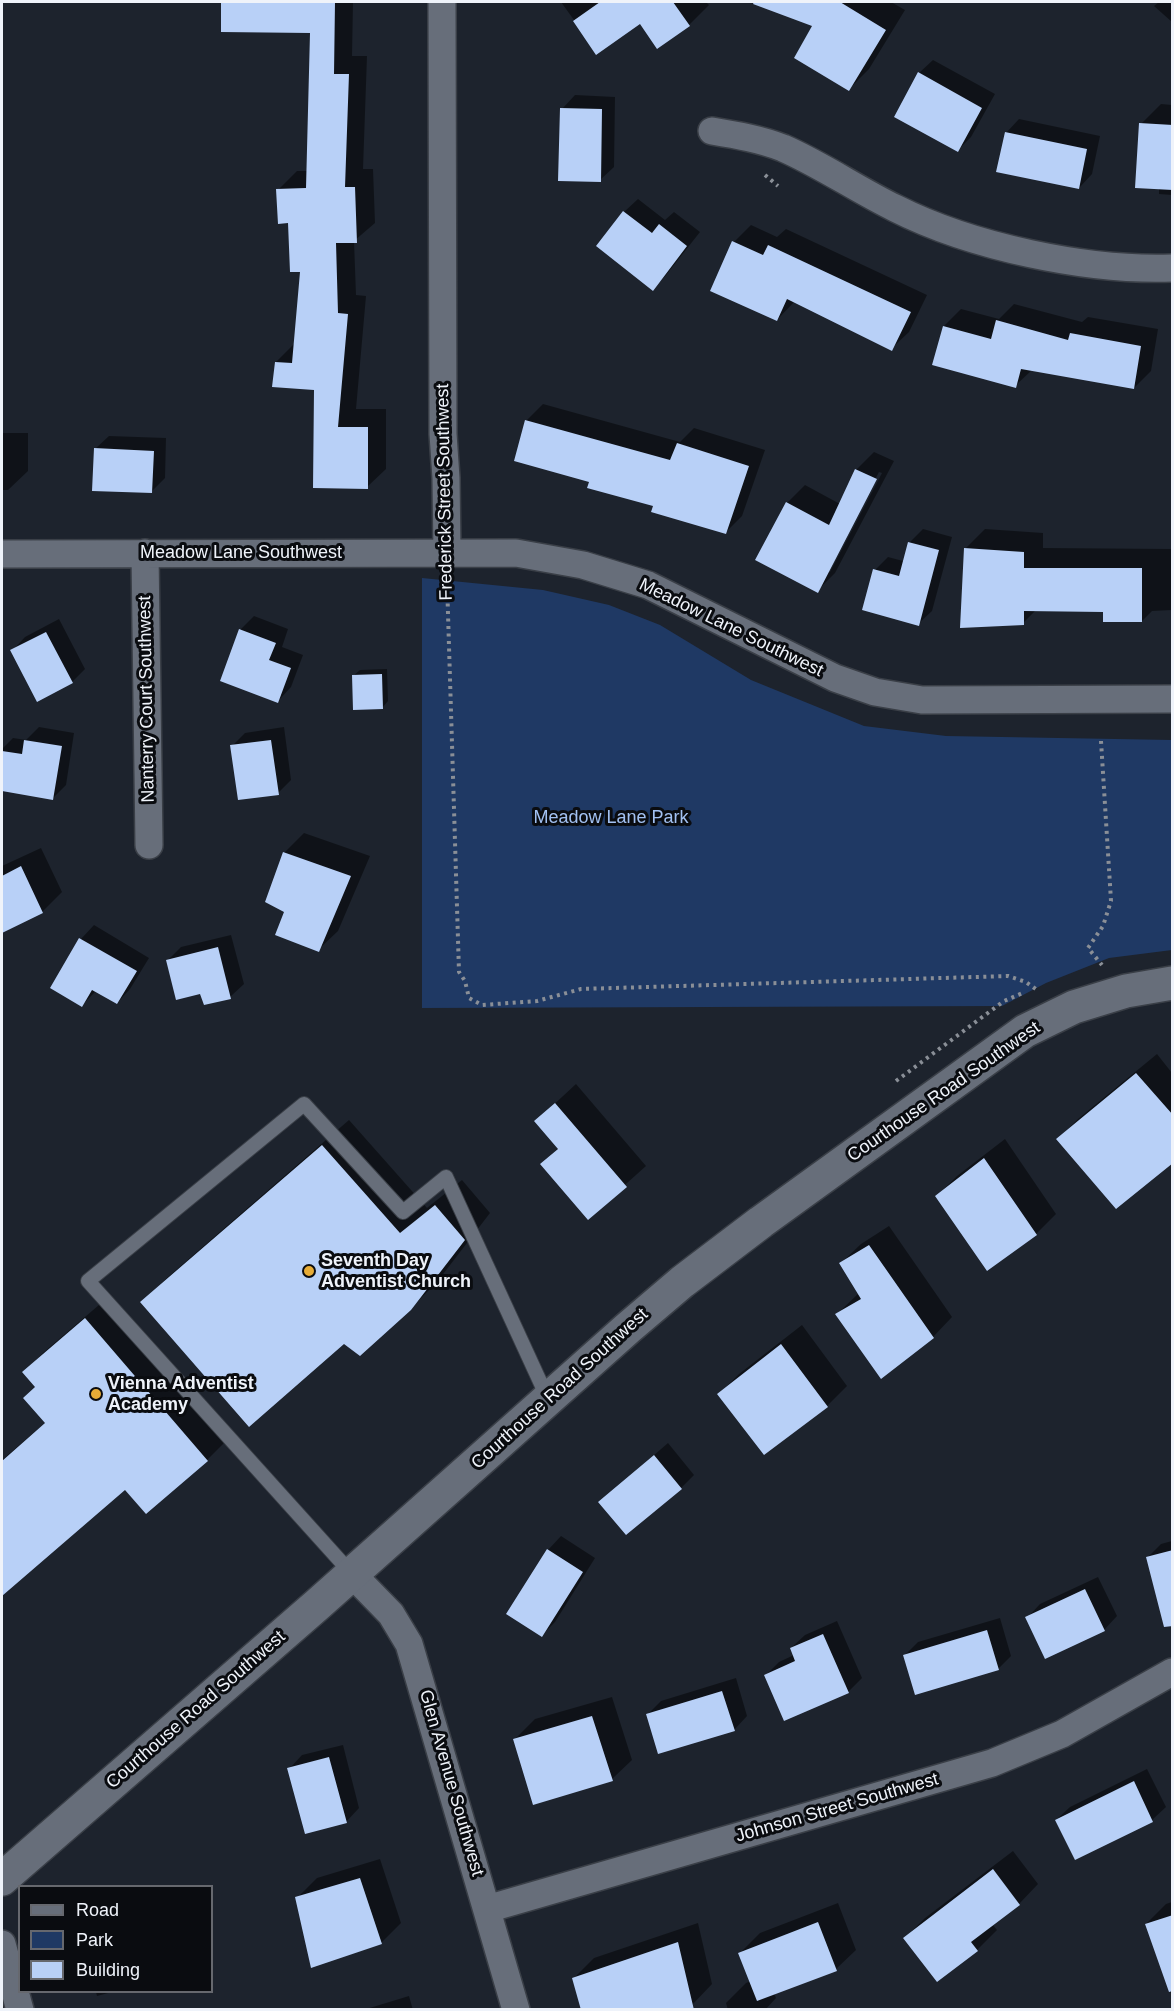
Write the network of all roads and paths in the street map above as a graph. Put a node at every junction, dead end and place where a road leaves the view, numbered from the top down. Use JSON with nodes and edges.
{"nodes":[{"id":1,"x":442,"y":2,"type":"edge"},
{"id":2,"x":712,"y":131,"type":"dead end"},
{"id":3,"x":1173,"y":268,"type":"edge"},
{"id":4,"x":447,"y":552,"type":"junction"},
{"id":5,"x":145,"y":553,"type":"junction"},
{"id":6,"x":2,"y":554,"type":"edge"},
{"id":7,"x":1173,"y":699,"type":"edge"},
{"id":8,"x":1101,"y":741,"type":"dead end"},
{"id":9,"x":149,"y":845,"type":"dead end"},
{"id":10,"x":1102,"y":965,"type":"dead end"},
{"id":11,"x":1173,"y":983,"type":"edge"},
{"id":12,"x":1059,"y":1015,"type":"junction"},
{"id":13,"x":548,"y":1399,"type":"junction"},
{"id":14,"x":352,"y":1574,"type":"junction"},
{"id":15,"x":1169,"y":1682,"type":"edge"},
{"id":16,"x":2,"y":1879,"type":"edge"},
{"id":17,"x":487,"y":1909,"type":"junction"},
{"id":18,"x":2,"y":1944,"type":"edge"},
{"id":19,"x":20,"y":2010,"type":"edge"},
{"id":20,"x":516,"y":2010,"type":"edge"}],
"edges":[{"from":1,"to":4,"type":"street","name":"Frederick Street Southwest"},
{"from":2,"to":3,"type":"street"},
{"from":4,"to":5,"type":"street","name":"Meadow Lane Southwest"},
{"from":4,"to":7,"type":"street","name":"Meadow Lane Southwest"},
{"from":4,"to":12,"type":"path","name":"Frederick Street Southwest"},
{"from":5,"to":6,"type":"street","name":"Meadow Lane Southwest"},
{"from":5,"to":9,"type":"street","name":"Nanterry Court Southwest"},
{"from":8,"to":10,"type":"path"},
{"from":11,"to":12,"type":"street","name":"Courthouse Road Southwest"},
{"from":12,"to":13,"type":"street","name":"Courthouse Road Southwest"},
{"from":13,"to":14,"type":"street","name":"Courthouse Road Southwest"},
{"from":13,"to":14,"type":"lane"},
{"from":14,"to":16,"type":"street","name":"Courthouse Road Southwest"},
{"from":14,"to":17,"type":"street","name":"Glen Avenue Southwest"},
{"from":15,"to":17,"type":"street","name":"Johnson Street Southwest"},
{"from":17,"to":20,"type":"street","name":"Glen Avenue Southwest"},
{"from":18,"to":19,"type":"street"}]}
